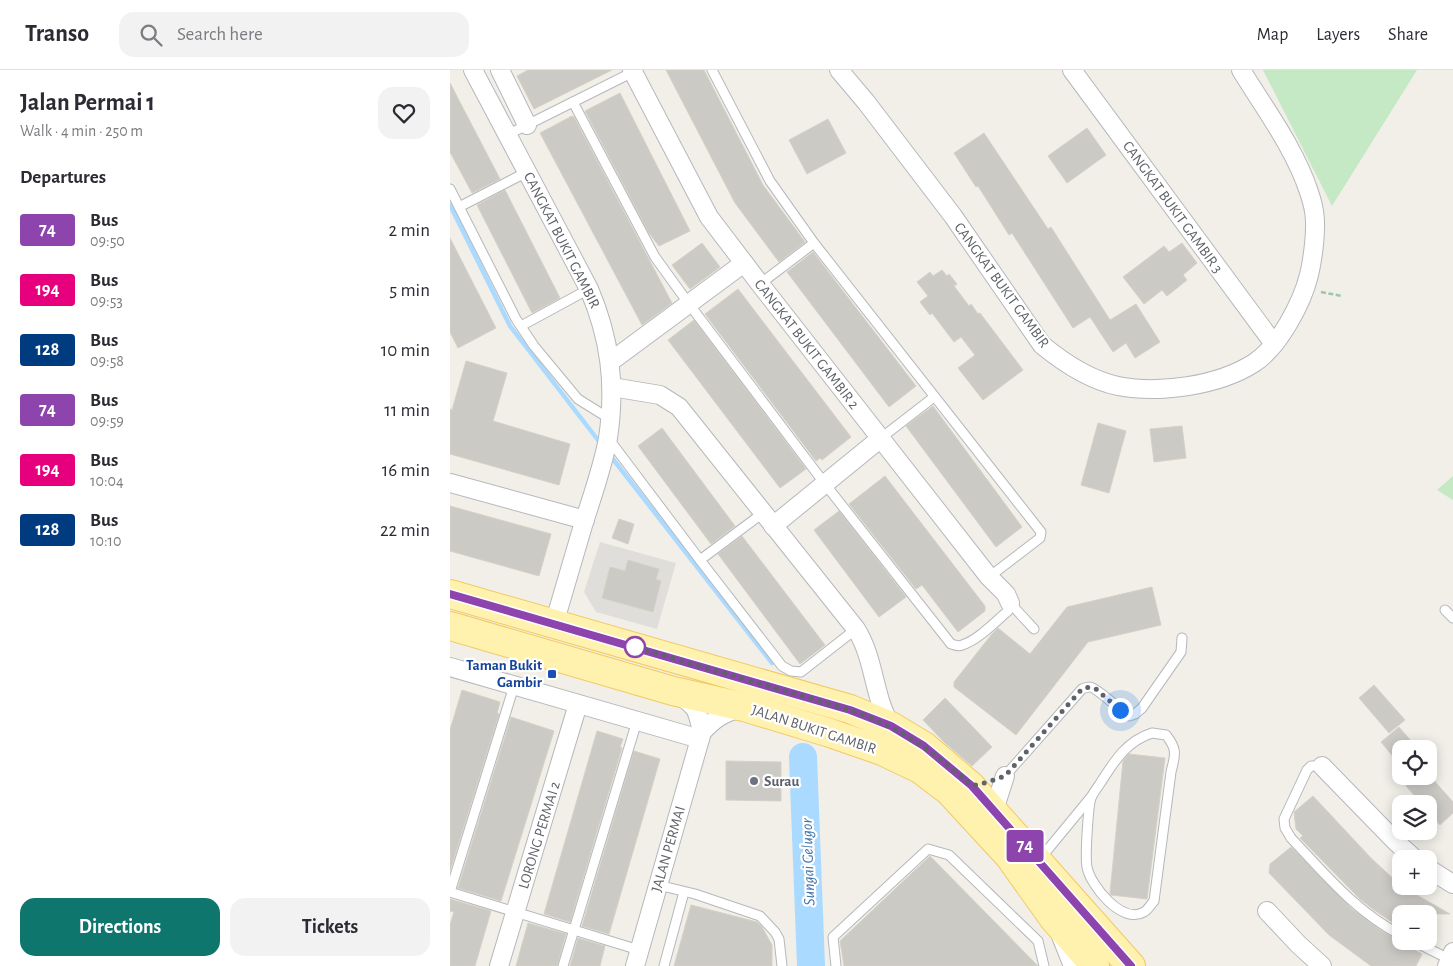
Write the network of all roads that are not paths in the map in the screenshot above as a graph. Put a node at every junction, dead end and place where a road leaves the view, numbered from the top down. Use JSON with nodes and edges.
{"nodes":[{"id":1,"x":473,"y":70,"type":"edge"},
{"id":2,"x":500,"y":70,"type":"edge"},
{"id":3,"x":712,"y":70,"type":"edge"},
{"id":4,"x":838,"y":70,"type":"edge"},
{"id":5,"x":1072,"y":70,"type":"edge"},
{"id":6,"x":1241,"y":70,"type":"edge"},
{"id":7,"x":634,"y":71,"type":"edge"},
{"id":8,"x":574,"y":102,"type":"junction"},
{"id":9,"x":527,"y":125,"type":"junction"},
{"id":10,"x":508,"y":135,"type":"junction"},
{"id":11,"x":527,"y":172,"type":"junction"},
{"id":12,"x":450,"y":189,"type":"edge"},
{"id":13,"x":459,"y":207,"type":"junction"},
{"id":14,"x":814,"y":243,"type":"junction"},
{"id":15,"x":744,"y":263,"type":"junction"},
{"id":16,"x":760,"y":284,"type":"junction"},
{"id":17,"x":589,"y":289,"type":"junction"},
{"id":18,"x":689,"y":304,"type":"junction"},
{"id":19,"x":521,"y":326,"type":"junction"},
{"id":20,"x":1274,"y":344,"type":"junction"},
{"id":21,"x":610,"y":362,"type":"junction"},
{"id":22,"x":612,"y":387,"type":"junction"},
{"id":23,"x":934,"y":397,"type":"junction"},
{"id":24,"x":610,"y":419,"type":"junction"},
{"id":25,"x":881,"y":438,"type":"junction"},
{"id":26,"x":607,"y":441,"type":"junction"},
{"id":27,"x":450,"y":483,"type":"edge"},
{"id":28,"x":826,"y":484,"type":"junction"},
{"id":29,"x":768,"y":519,"type":"junction"},
{"id":30,"x":585,"y":520,"type":"junction"},
{"id":31,"x":700,"y":560,"type":"junction"},
{"id":32,"x":989,"y":576,"type":"junction"},
{"id":33,"x":450,"y":594,"type":"edge"},
{"id":34,"x":1010,"y":603,"type":"junction"},
{"id":35,"x":1445,"y":610,"type":"dead end"},
{"id":36,"x":1453,"y":618,"type":"edge"},
{"id":37,"x":554,"y":624,"type":"junction"},
{"id":38,"x":450,"y":626,"type":"edge"},
{"id":39,"x":856,"y":629,"type":"junction"},
{"id":40,"x":1034,"y":629,"type":"dead end"},
{"id":41,"x":1182,"y":638,"type":"dead end"},
{"id":42,"x":450,"y":667,"type":"edge"},
{"id":43,"x":876,"y":682,"type":"junction"},
{"id":44,"x":514,"y":686,"type":"junction"},
{"id":45,"x":673,"y":691,"type":"junction"},
{"id":46,"x":578,"y":704,"type":"junction"},
{"id":47,"x":744,"y":707,"type":"junction"},
{"id":48,"x":850,"y":710,"type":"junction"},
{"id":49,"x":637,"y":721,"type":"junction"},
{"id":50,"x":891,"y":726,"type":"junction"},
{"id":51,"x":701,"y":735,"type":"junction"},
{"id":52,"x":1322,"y":766,"type":"joint"},
{"id":53,"x":1005,"y":776,"type":"junction"},
{"id":54,"x":972,"y":786,"type":"junction"},
{"id":55,"x":1091,"y":797,"type":"junction"},
{"id":56,"x":996,"y":813,"type":"junction"},
{"id":57,"x":1405,"y":850,"type":"edge"},
{"id":58,"x":1039,"y":861,"type":"junction"},
{"id":59,"x":1437,"y":874,"type":"edge"},
{"id":60,"x":1453,"y":884,"type":"edge"},
{"id":61,"x":658,"y":885,"type":"junction"},
{"id":62,"x":450,"y":892,"type":"edge"},
{"id":63,"x":684,"y":892,"type":"junction"},
{"id":64,"x":1267,"y":911,"type":"dead end"},
{"id":65,"x":515,"y":912,"type":"junction"},
{"id":66,"x":1054,"y":919,"type":"junction"},
{"id":67,"x":574,"y":930,"type":"junction"},
{"id":68,"x":1392,"y":931,"type":"edge"},
{"id":69,"x":1432,"y":950,"type":"edge"},
{"id":70,"x":637,"y":958,"type":"edge"},
{"id":71,"x":1451,"y":959,"type":"edge"},
{"id":72,"x":499,"y":966,"type":"edge"},
{"id":73,"x":563,"y":966,"type":"edge"},
{"id":74,"x":664,"y":966,"type":"edge"},
{"id":75,"x":782,"y":966,"type":"edge"},
{"id":76,"x":836,"y":966,"type":"edge"},
{"id":77,"x":1044,"y":966,"type":"edge"},
{"id":78,"x":1073,"y":966,"type":"edge"},
{"id":79,"x":1095,"y":966,"type":"edge"},
{"id":80,"x":1131,"y":966,"type":"edge"},
{"id":81,"x":1322,"y":966,"type":"edge"}],
"edges":[{"from":1,"to":10,"type":"street","name":"CANGKAT BUKIT GAMBIR"},
{"from":2,"to":9,"type":"street"},
{"from":3,"to":14,"type":"lane"},
{"from":4,"to":20,"type":"street","name":"CANGKAT BUKIT GAMBIR"},
{"from":5,"to":20,"type":"street","name":"CANGKAT BUKIT GAMBIR 3"},
{"from":6,"to":20,"type":"street","name":"CANGKAT BUKIT GAMBIR"},
{"from":7,"to":8,"type":"lane"},
{"from":7,"to":15,"type":"street","name":"CANGKAT BUKIT GAMBIR 2"},
{"from":8,"to":9,"type":"lane"},
{"from":8,"to":18,"type":"lane"},
{"from":9,"to":10,"type":"lane"},
{"from":10,"to":11,"type":"street","name":"CANGKAT BUKIT GAMBIR"},
{"from":11,"to":13,"type":"lane"},
{"from":11,"to":17,"type":"street","name":"CANGKAT BUKIT GAMBIR"},
{"from":12,"to":13,"type":"lane"},
{"from":13,"to":19,"type":"lane"},
{"from":14,"to":16,"type":"lane"},
{"from":14,"to":23,"type":"lane"},
{"from":15,"to":16,"type":"street","name":"CANGKAT BUKIT GAMBIR 2"},
{"from":15,"to":18,"type":"street"},
{"from":16,"to":25,"type":"street","name":"CANGKAT BUKIT GAMBIR 2"},
{"from":17,"to":19,"type":"lane"},
{"from":17,"to":21,"type":"street","name":"CANGKAT BUKIT GAMBIR"},
{"from":18,"to":21,"type":"street"},
{"from":18,"to":28,"type":"lane"},
{"from":19,"to":24,"type":"lane"},
{"from":21,"to":22,"type":"street","name":"CANGKAT BUKIT GAMBIR"},
{"from":22,"to":24,"type":"street","name":"CANGKAT BUKIT GAMBIR"},
{"from":22,"to":29,"type":"street"},
{"from":23,"to":25,"type":"lane"},
{"from":23,"to":32,"type":"lane"},
{"from":24,"to":26,"type":"street","name":"CANGKAT BUKIT GAMBIR"},
{"from":25,"to":28,"type":"street"},
{"from":25,"to":32,"type":"street","name":"CANGKAT BUKIT GAMBIR 2"},
{"from":26,"to":30,"type":"street","name":"CANGKAT BUKIT GAMBIR"},
{"from":26,"to":31,"type":"lane"},
{"from":27,"to":30,"type":"street"},
{"from":28,"to":29,"type":"street"},
{"from":28,"to":34,"type":"lane"},
{"from":29,"to":31,"type":"lane"},
{"from":29,"to":39,"type":"street"},
{"from":30,"to":37,"type":"street","name":"CANGKAT BUKIT GAMBIR"},
{"from":31,"to":39,"type":"lane"},
{"from":32,"to":34,"type":"street","name":"CANGKAT BUKIT GAMBIR 2"},
{"from":33,"to":37,"type":"main road","name":"JALAN BUKIT GAMBIR"},
{"from":34,"to":40,"type":"lane"},
{"from":35,"to":36,"type":"lane"},
{"from":37,"to":48,"type":"main road","name":"JALAN BUKIT GAMBIR"},
{"from":38,"to":45,"type":"main road","name":"JALAN BUKIT GAMBIR"},
{"from":39,"to":43,"type":"street"},
{"from":41,"to":53,"type":"lane"},
{"from":42,"to":44,"type":"street"},
{"from":43,"to":48,"type":"street"},
{"from":43,"to":50,"type":"street"},
{"from":44,"to":46,"type":"street"},
{"from":44,"to":62,"type":"lane"},
{"from":45,"to":47,"type":"main road","name":"JALAN BUKIT GAMBIR"},
{"from":45,"to":51,"type":"street"},
{"from":46,"to":49,"type":"street"},
{"from":46,"to":65,"type":"street","name":"LORONG PERMAI 2"},
{"from":47,"to":51,"type":"street"},
{"from":47,"to":66,"type":"main road","name":"JALAN BUKIT GAMBIR"},
{"from":48,"to":50,"type":"main road","name":"JALAN BUKIT GAMBIR"},
{"from":49,"to":51,"type":"street"},
{"from":49,"to":67,"type":"lane"},
{"from":50,"to":54,"type":"main road","name":"JALAN BUKIT GAMBIR"},
{"from":51,"to":61,"type":"street","name":"JALAN PERMAI"},
{"from":52,"to":57,"type":"street"},
{"from":52,"to":68,"type":"lane"},
{"from":53,"to":54,"type":"street"},
{"from":53,"to":56,"type":"street"},
{"from":54,"to":56,"type":"main road","name":"JALAN BUKIT GAMBIR"},
{"from":55,"to":55,"type":"lane"},
{"from":55,"to":58,"type":"lane"},
{"from":56,"to":58,"type":"main road","name":"JALAN BUKIT GAMBIR"},
{"from":58,"to":80,"type":"main road","name":"JALAN BUKIT GAMBIR"},
{"from":59,"to":60,"type":"street"},
{"from":61,"to":63,"type":"lane"},
{"from":61,"to":70,"type":"street","name":"JALAN PERMAI"},
{"from":62,"to":65,"type":"lane"},
{"from":63,"to":74,"type":"lane"},
{"from":63,"to":75,"type":"lane"},
{"from":64,"to":81,"type":"street"},
{"from":65,"to":67,"type":"lane"},
{"from":65,"to":72,"type":"street","name":"LORONG PERMAI 2"},
{"from":66,"to":78,"type":"street"},
{"from":66,"to":79,"type":"main road","name":"JALAN BUKIT GAMBIR"},
{"from":67,"to":70,"type":"lane"},
{"from":67,"to":73,"type":"lane"},
{"from":69,"to":71,"type":"lane"},
{"from":76,"to":77,"type":"lane"}]}
